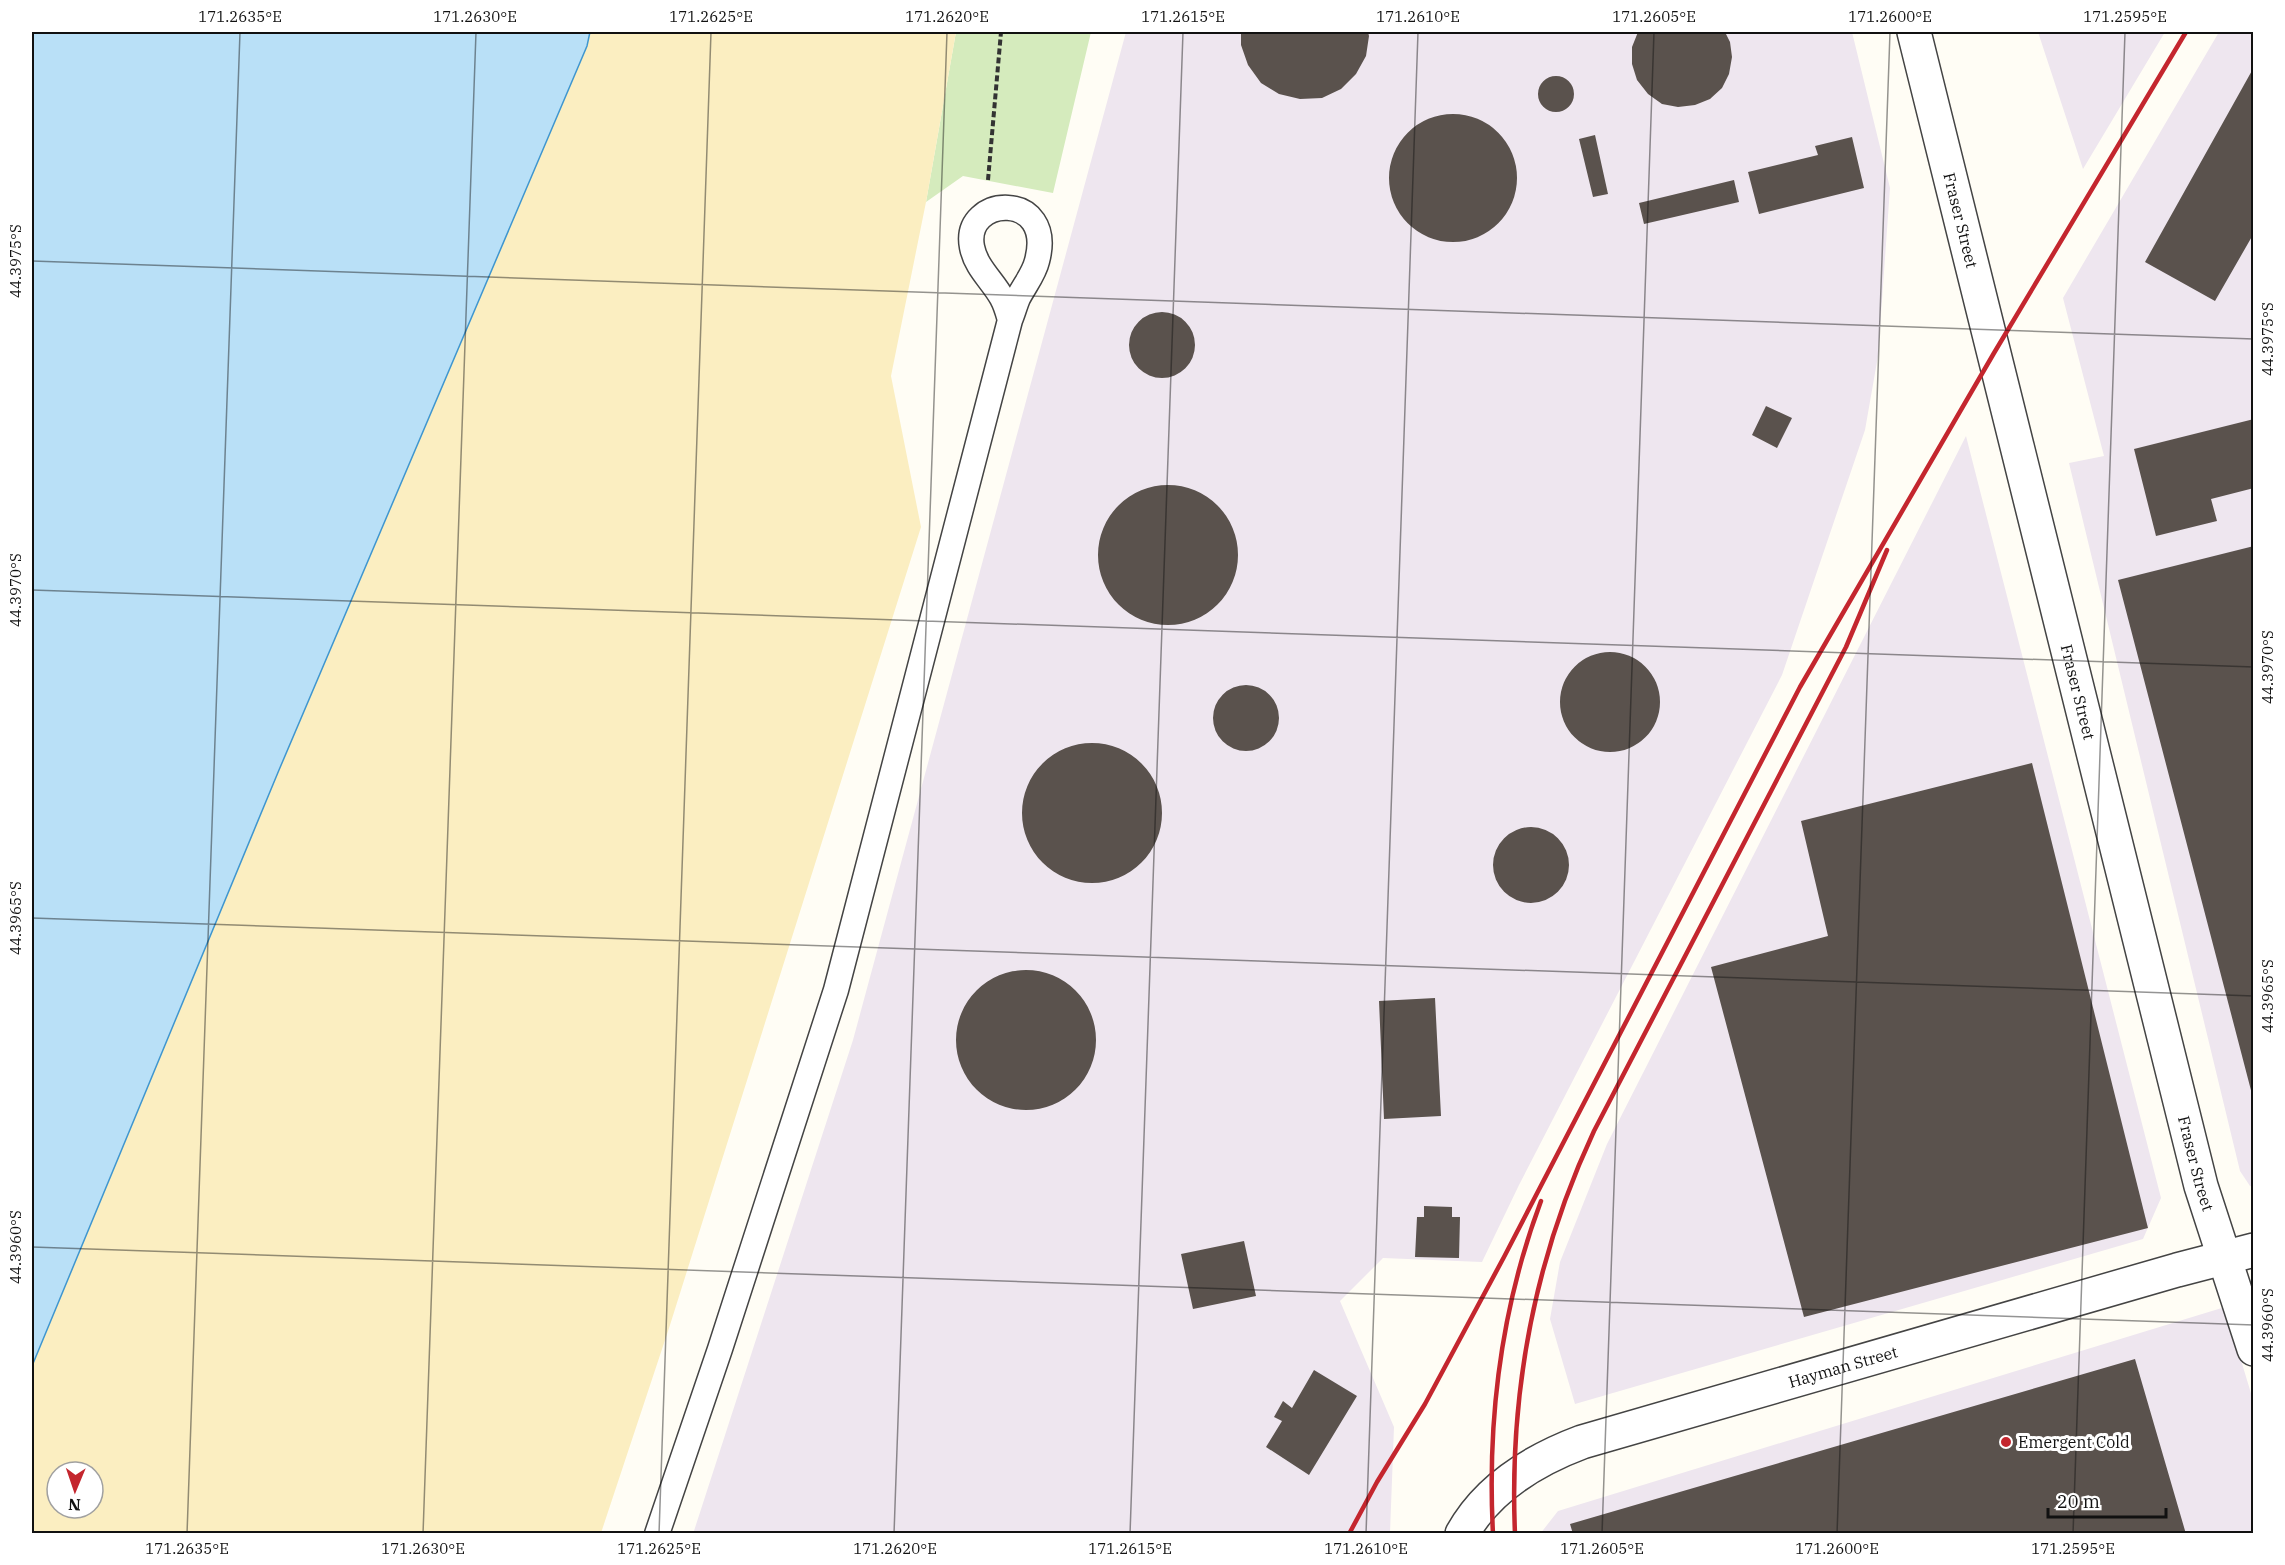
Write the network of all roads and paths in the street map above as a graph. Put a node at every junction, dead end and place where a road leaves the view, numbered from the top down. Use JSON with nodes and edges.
{"nodes":[{"id":1,"x":1001,"y":32,"type":"edge"},
{"id":2,"x":1914,"y":32,"type":"edge"},
{"id":3,"x":985,"y":213,"type":"junction"},
{"id":4,"x":1010,"y":320,"type":"junction"},
{"id":5,"x":2238,"y":1254,"type":"edge"},
{"id":6,"x":2253,"y":1349,"type":"edge"},
{"id":7,"x":657,"y":1533,"type":"edge"},
{"id":8,"x":1462,"y":1533,"type":"edge"}],
"edges":[{"from":1,"to":3,"type":"path"},
{"from":2,"to":5,"type":"street","name":"Fraser Street"},
{"from":3,"to":4,"type":"lane"},
{"from":3,"to":4,"type":"lane"},
{"from":4,"to":7,"type":"lane"},
{"from":5,"to":6,"type":"street","name":"Fraser Street"},
{"from":5,"to":8,"type":"street","name":"Hayman Street"}]}
